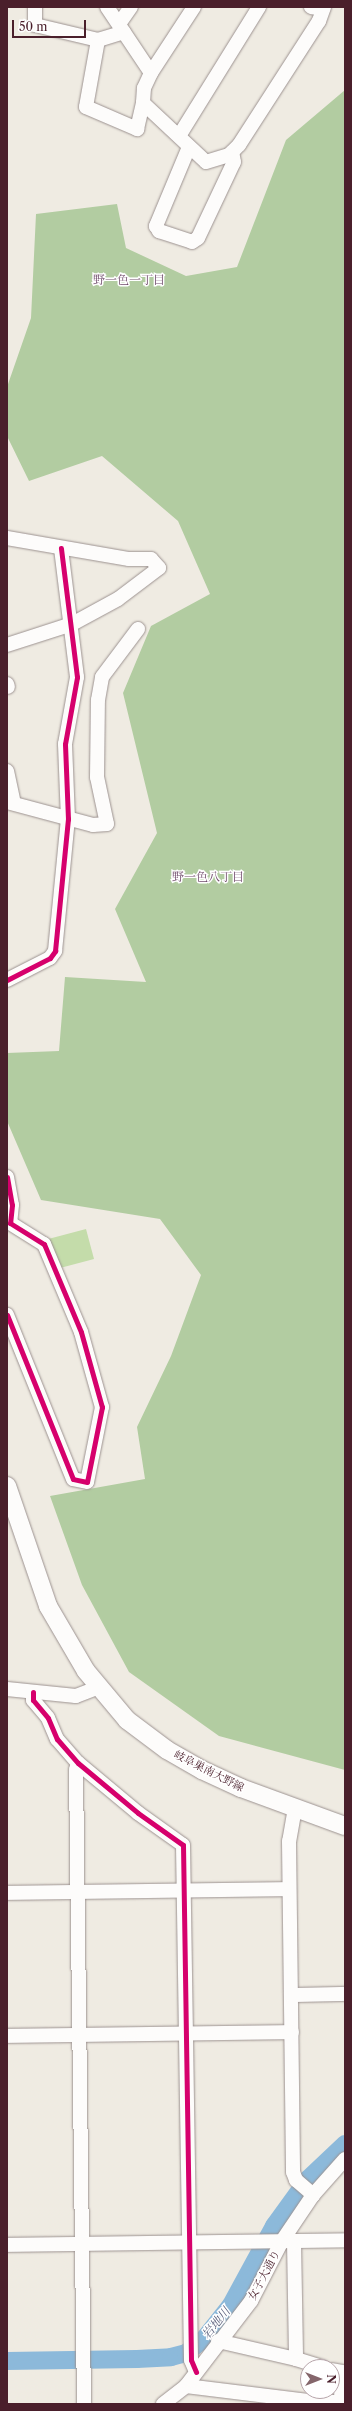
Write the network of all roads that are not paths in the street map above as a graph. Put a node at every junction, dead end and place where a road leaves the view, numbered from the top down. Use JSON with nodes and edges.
{"nodes":[{"id":1,"x":35,"y":7,"type":"edge"},
{"id":2,"x":107,"y":7,"type":"edge"},
{"id":3,"x":131,"y":7,"type":"edge"},
{"id":4,"x":194,"y":7,"type":"edge"},
{"id":5,"x":259,"y":7,"type":"edge"},
{"id":6,"x":319,"y":8,"type":"edge"},
{"id":7,"x":121,"y":28,"type":"junction"},
{"id":8,"x":98,"y":40,"type":"junction"},
{"id":9,"x":151,"y":73,"type":"junction"},
{"id":10,"x":143,"y":103,"type":"junction"},
{"id":11,"x":179,"y":136,"type":"junction"},
{"id":12,"x":190,"y":146,"type":"junction"},
{"id":13,"x":232,"y":152,"type":"junction"},
{"id":14,"x":7,"y":538,"type":"edge"},
{"id":15,"x":61,"y":548,"type":"junction"},
{"id":16,"x":72,"y":624,"type":"junction"},
{"id":17,"x":138,"y":629,"type":"dead end"},
{"id":18,"x":7,"y":645,"type":"edge"},
{"id":19,"x":76,"y":679,"type":"junction"},
{"id":20,"x":102,"y":679,"type":"junction"},
{"id":21,"x":7,"y":770,"type":"edge"},
{"id":22,"x":11,"y":803,"type":"edge"},
{"id":23,"x":68,"y":820,"type":"junction"},
{"id":24,"x":7,"y":980,"type":"edge"},
{"id":25,"x":7,"y":1177,"type":"edge"},
{"id":26,"x":8,"y":1223,"type":"edge"},
{"id":27,"x":7,"y":1315,"type":"edge"},
{"id":28,"x":7,"y":1486,"type":"edge"},
{"id":29,"x":99,"y":1687,"type":"junction"},
{"id":30,"x":7,"y":1689,"type":"edge"},
{"id":31,"x":34,"y":1692,"type":"junction"},
{"id":32,"x":78,"y":1763,"type":"junction"},
{"id":33,"x":295,"y":1808,"type":"junction"},
{"id":34,"x":345,"y":1826,"type":"edge"},
{"id":35,"x":289,"y":1889,"type":"junction"},
{"id":36,"x":183,"y":1890,"type":"junction"},
{"id":37,"x":7,"y":1893,"type":"edge"},
{"id":38,"x":78,"y":1893,"type":"junction"},
{"id":39,"x":345,"y":1994,"type":"edge"},
{"id":40,"x":291,"y":1995,"type":"junction"},
{"id":41,"x":292,"y":2032,"type":"junction"},
{"id":42,"x":185,"y":2034,"type":"junction"},
{"id":43,"x":80,"y":2035,"type":"junction"},
{"id":44,"x":7,"y":2036,"type":"edge"},
{"id":45,"x":345,"y":2159,"type":"edge"},
{"id":46,"x":311,"y":2193,"type":"junction"},
{"id":47,"x":345,"y":2240,"type":"edge"},
{"id":48,"x":284,"y":2241,"type":"junction"},
{"id":49,"x":188,"y":2242,"type":"junction"},
{"id":50,"x":82,"y":2244,"type":"junction"},
{"id":51,"x":7,"y":2245,"type":"edge"},
{"id":52,"x":218,"y":2341,"type":"junction"},
{"id":53,"x":296,"y":2359,"type":"junction"},
{"id":54,"x":300,"y":2360,"type":"edge"},
{"id":55,"x":193,"y":2366,"type":"junction"},
{"id":56,"x":340,"y":2372,"type":"edge"},
{"id":57,"x":186,"y":2386,"type":"junction"},
{"id":58,"x":343,"y":2402,"type":"edge"},
{"id":59,"x":84,"y":2404,"type":"edge"},
{"id":60,"x":163,"y":2404,"type":"edge"}],
"edges":[{"from":1,"to":8,"type":"street"},
{"from":2,"to":7,"type":"street"},
{"from":3,"to":7,"type":"street"},
{"from":4,"to":9,"type":"street"},
{"from":5,"to":11,"type":"street"},
{"from":6,"to":13,"type":"street"},
{"from":7,"to":8,"type":"street"},
{"from":7,"to":9,"type":"street"},
{"from":8,"to":10,"type":"street"},
{"from":9,"to":10,"type":"street"},
{"from":10,"to":11,"type":"street"},
{"from":11,"to":12,"type":"street"},
{"from":12,"to":13,"type":"street"},
{"from":12,"to":13,"type":"street"},
{"from":14,"to":15,"type":"street"},
{"from":15,"to":16,"type":"street"},
{"from":15,"to":16,"type":"street"},
{"from":16,"to":18,"type":"street"},
{"from":16,"to":19,"type":"street"},
{"from":17,"to":20,"type":"street"},
{"from":19,"to":20,"type":"street"},
{"from":19,"to":23,"type":"street"},
{"from":20,"to":23,"type":"street"},
{"from":21,"to":22,"type":"street"},
{"from":22,"to":23,"type":"street"},
{"from":23,"to":24,"type":"street"},
{"from":25,"to":26,"type":"street"},
{"from":26,"to":27,"type":"street"},
{"from":28,"to":29,"type":"main road","name":"岐阜巣南大野線"},
{"from":29,"to":31,"type":"street"},
{"from":29,"to":33,"type":"main road","name":"岐阜巣南大野線"},
{"from":30,"to":31,"type":"street"},
{"from":31,"to":32,"type":"street"},
{"from":32,"to":36,"type":"street"},
{"from":32,"to":38,"type":"street"},
{"from":33,"to":34,"type":"main road","name":"岐阜巣南大野線"},
{"from":33,"to":35,"type":"street"},
{"from":35,"to":36,"type":"street"},
{"from":35,"to":40,"type":"street"},
{"from":36,"to":38,"type":"street"},
{"from":36,"to":42,"type":"street"},
{"from":37,"to":38,"type":"street"},
{"from":38,"to":43,"type":"street"},
{"from":39,"to":40,"type":"street"},
{"from":40,"to":41,"type":"street"},
{"from":41,"to":42,"type":"street"},
{"from":41,"to":46,"type":"street"},
{"from":42,"to":43,"type":"street"},
{"from":42,"to":49,"type":"street"},
{"from":43,"to":44,"type":"street"},
{"from":43,"to":50,"type":"street"},
{"from":45,"to":46,"type":"street","name":"女子大通り"},
{"from":46,"to":48,"type":"street","name":"女子大通り"},
{"from":47,"to":48,"type":"street"},
{"from":48,"to":49,"type":"street"},
{"from":48,"to":52,"type":"street","name":"女子大通り"},
{"from":48,"to":53,"type":"street"},
{"from":49,"to":50,"type":"street"},
{"from":49,"to":55,"type":"street"},
{"from":50,"to":51,"type":"street"},
{"from":50,"to":59,"type":"street"},
{"from":52,"to":53,"type":"street"},
{"from":52,"to":55,"type":"street","name":"女子大通り"},
{"from":53,"to":54,"type":"street"},
{"from":55,"to":57,"type":"street","name":"女子大通り"},
{"from":56,"to":58,"type":"street"},
{"from":57,"to":58,"type":"street"},
{"from":57,"to":60,"type":"street","name":"女子大通り"}]}
